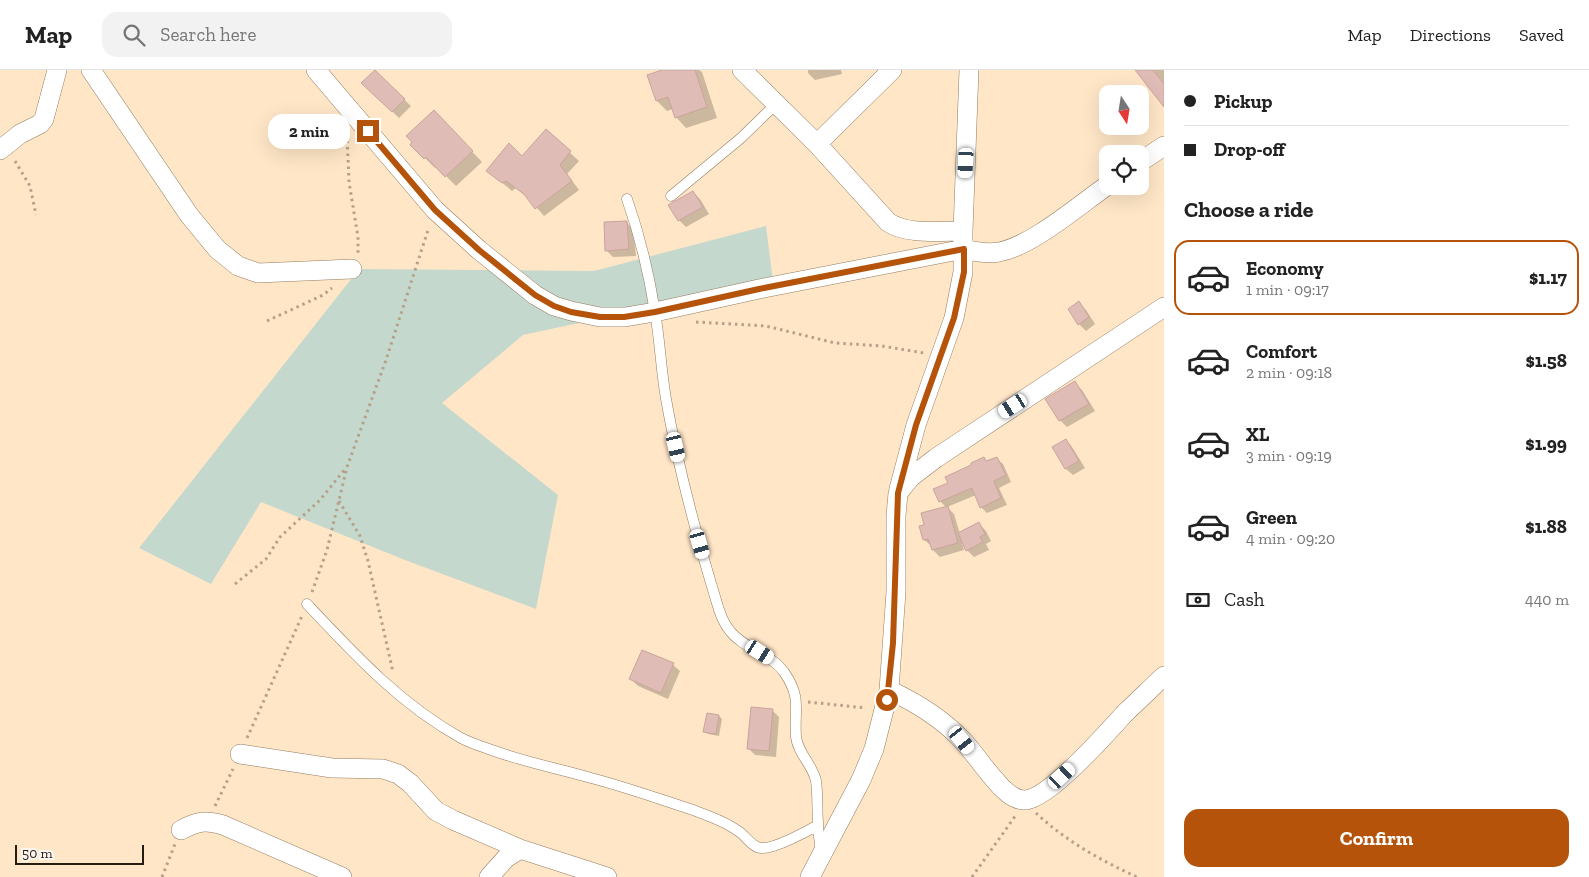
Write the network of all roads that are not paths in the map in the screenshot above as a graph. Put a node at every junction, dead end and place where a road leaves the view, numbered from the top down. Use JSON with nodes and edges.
{"nodes":[{"id":1,"x":58,"y":70,"type":"edge"},
{"id":2,"x":90,"y":70,"type":"edge"},
{"id":3,"x":316,"y":70,"type":"edge"},
{"id":4,"x":742,"y":70,"type":"edge"},
{"id":5,"x":892,"y":70,"type":"edge"},
{"id":6,"x":969,"y":70,"type":"edge"},
{"id":7,"x":776,"y":104,"type":"junction"},
{"id":8,"x":817,"y":144,"type":"junction"},
{"id":9,"x":1164,"y":146,"type":"edge"},
{"id":10,"x":1,"y":149,"type":"edge"},
{"id":11,"x":1149,"y":156,"type":"edge"},
{"id":12,"x":1099,"y":191,"type":"edge"},
{"id":13,"x":670,"y":196,"type":"dead end"},
{"id":14,"x":627,"y":199,"type":"dead end"},
{"id":15,"x":964,"y":240,"type":"junction"},
{"id":16,"x":352,"y":269,"type":"road end"},
{"id":17,"x":1164,"y":307,"type":"edge"},
{"id":18,"x":655,"y":312,"type":"junction"},
{"id":19,"x":898,"y":493,"type":"junction"},
{"id":20,"x":307,"y":604,"type":"road end"},
{"id":21,"x":1164,"y":676,"type":"edge"},
{"id":22,"x":889,"y":690,"type":"junction"},
{"id":23,"x":240,"y":754,"type":"road end"},
{"id":24,"x":818,"y":825,"type":"junction"},
{"id":25,"x":181,"y":830,"type":"road end"},
{"id":26,"x":520,"y":849,"type":"junction"},
{"id":27,"x":821,"y":856,"type":"junction"},
{"id":28,"x":342,"y":877,"type":"edge"},
{"id":29,"x":489,"y":877,"type":"edge"},
{"id":30,"x":607,"y":877,"type":"edge"},
{"id":31,"x":810,"y":877,"type":"edge"}],
"edges":[{"from":1,"to":10,"type":"street"},
{"from":2,"to":16,"type":"street"},
{"from":3,"to":18,"type":"street"},
{"from":4,"to":7,"type":"street"},
{"from":5,"to":8,"type":"street"},
{"from":6,"to":15,"type":"street"},
{"from":7,"to":8,"type":"street"},
{"from":7,"to":13,"type":"lane"},
{"from":8,"to":15,"type":"street"},
{"from":9,"to":11,"type":"street"},
{"from":12,"to":15,"type":"street"},
{"from":14,"to":18,"type":"lane"},
{"from":15,"to":18,"type":"street"},
{"from":15,"to":19,"type":"street"},
{"from":17,"to":19,"type":"street"},
{"from":18,"to":24,"type":"lane"},
{"from":19,"to":22,"type":"street"},
{"from":20,"to":24,"type":"lane"},
{"from":21,"to":22,"type":"street"},
{"from":22,"to":27,"type":"street"},
{"from":23,"to":26,"type":"street"},
{"from":24,"to":27,"type":"lane"},
{"from":25,"to":28,"type":"street"},
{"from":26,"to":29,"type":"street"},
{"from":26,"to":30,"type":"street"},
{"from":27,"to":31,"type":"street"}]}
